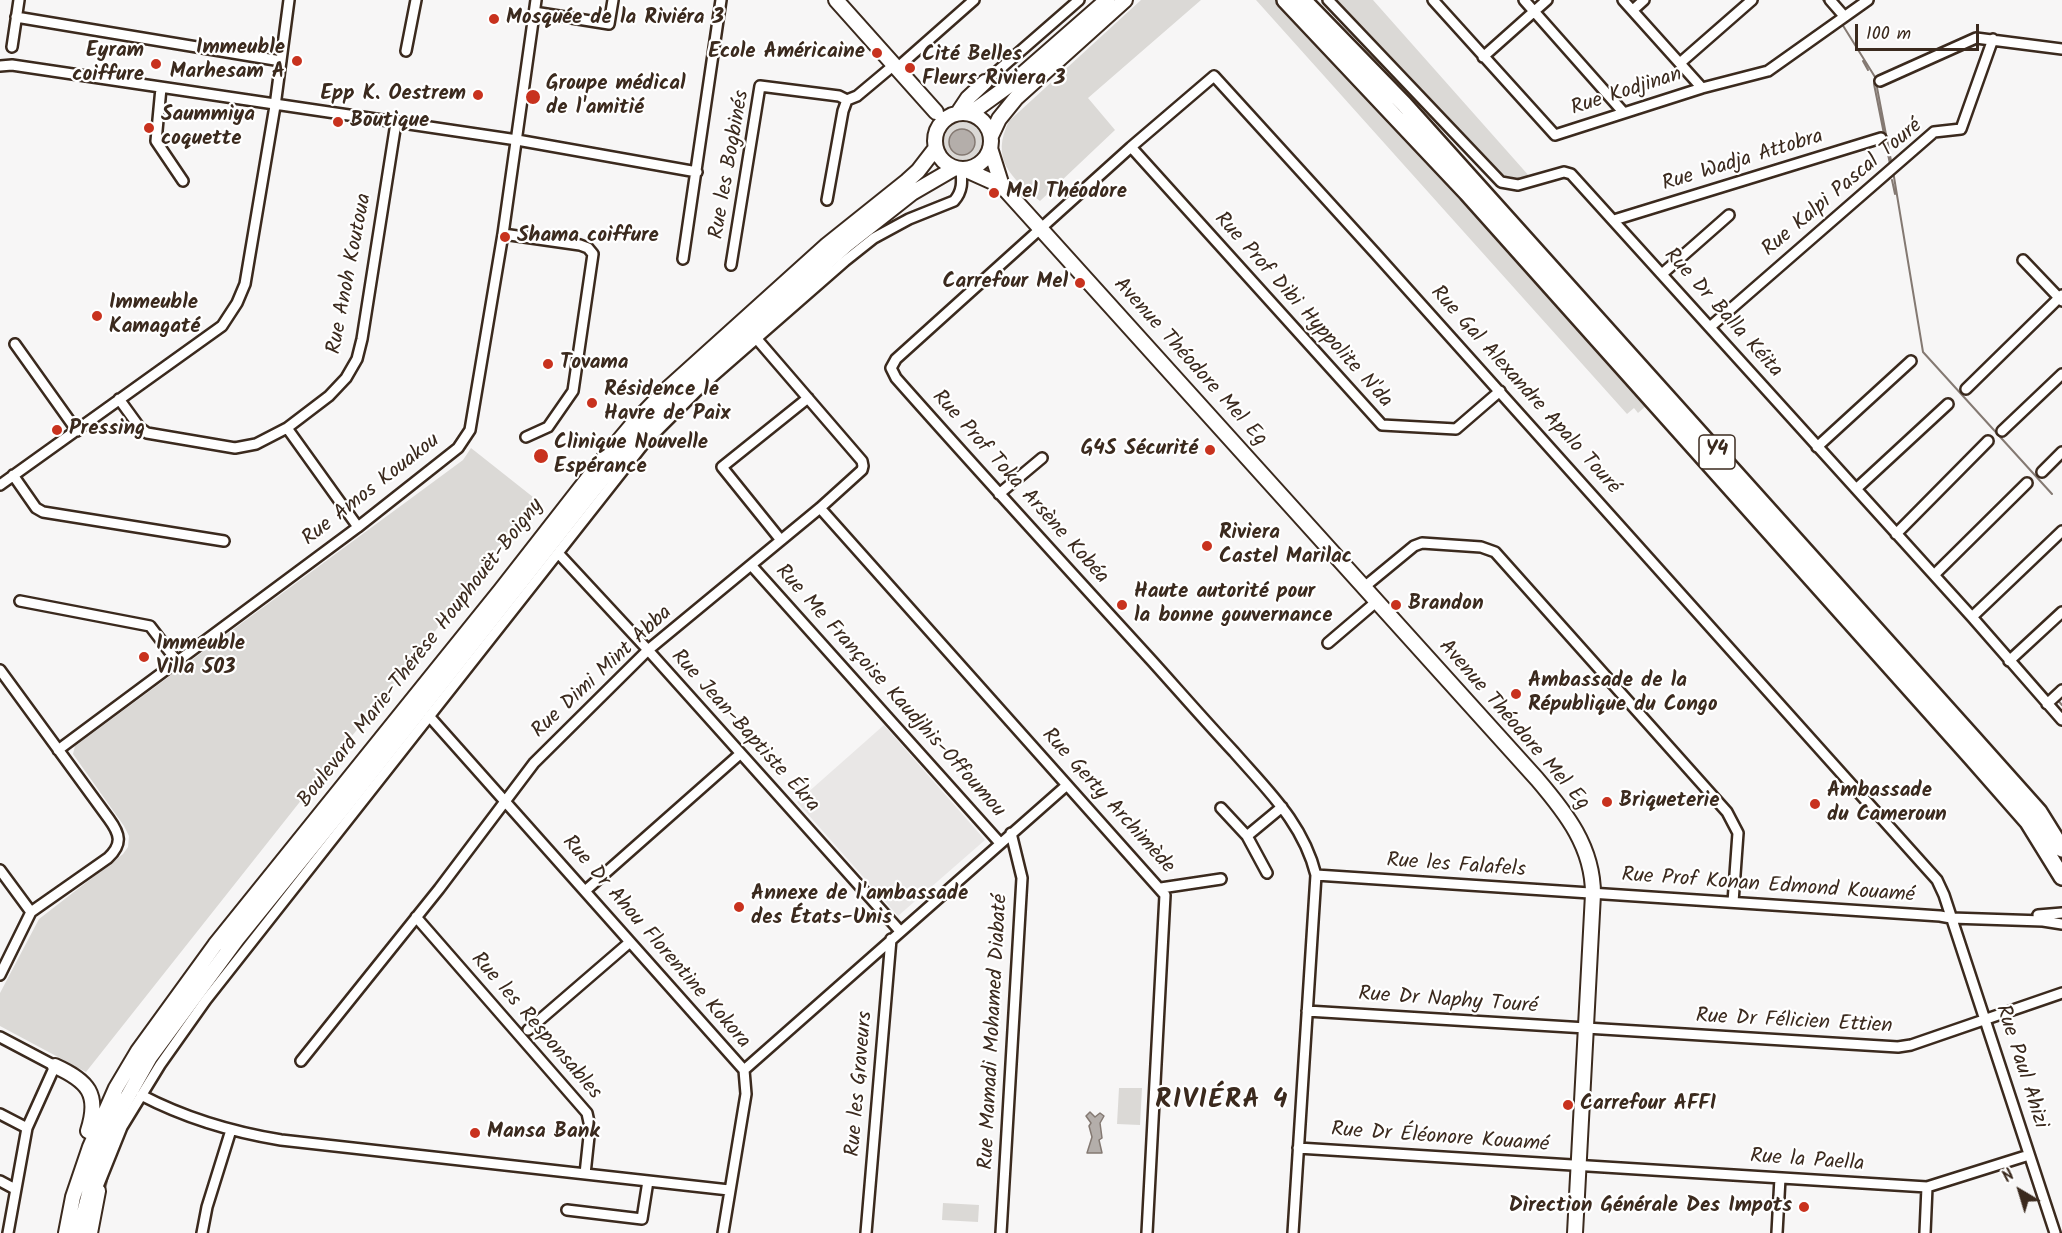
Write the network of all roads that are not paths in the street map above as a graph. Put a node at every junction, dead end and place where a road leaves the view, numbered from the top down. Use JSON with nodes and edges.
{"nodes":[{"id":1,"x":19,"y":0,"type":"edge"},
{"id":2,"x":289,"y":0,"type":"edge"},
{"id":3,"x":416,"y":0,"type":"edge"},
{"id":4,"x":536,"y":0,"type":"edge"},
{"id":5,"x":613,"y":0,"type":"edge"},
{"id":6,"x":721,"y":0,"type":"edge"},
{"id":7,"x":836,"y":0,"type":"edge"},
{"id":8,"x":974,"y":0,"type":"edge"},
{"id":9,"x":1079,"y":0,"type":"edge"},
{"id":10,"x":1107,"y":0,"type":"edge"},
{"id":11,"x":1125,"y":0,"type":"edge"},
{"id":12,"x":1285,"y":0,"type":"edge"},
{"id":13,"x":1303,"y":0,"type":"edge"},
{"id":14,"x":1328,"y":0,"type":"edge"},
{"id":15,"x":1433,"y":0,"type":"edge"},
{"id":16,"x":1524,"y":0,"type":"edge"},
{"id":17,"x":1547,"y":0,"type":"edge"},
{"id":18,"x":1623,"y":0,"type":"edge"},
{"id":19,"x":1644,"y":0,"type":"edge"},
{"id":20,"x":1752,"y":0,"type":"edge"},
{"id":21,"x":1830,"y":0,"type":"edge"},
{"id":22,"x":1868,"y":0,"type":"edge"},
{"id":23,"x":1633,"y":10,"type":"junction"},
{"id":24,"x":534,"y":12,"type":"junction"},
{"id":25,"x":1534,"y":12,"type":"junction"},
{"id":26,"x":1844,"y":16,"type":"junction"},
{"id":27,"x":16,"y":17,"type":"junction"},
{"id":28,"x":1993,"y":39,"type":"junction"},
{"id":29,"x":12,"y":47,"type":"dead end"},
{"id":30,"x":2062,"y":49,"type":"edge"},
{"id":31,"x":406,"y":51,"type":"dead end"},
{"id":32,"x":1484,"y":57,"type":"junction"},
{"id":33,"x":280,"y":61,"type":"junction"},
{"id":34,"x":1680,"y":63,"type":"junction"},
{"id":35,"x":0,"y":66,"type":"edge"},
{"id":36,"x":896,"y":66,"type":"junction"},
{"id":37,"x":1880,"y":81,"type":"dead end"},
{"id":38,"x":985,"y":82,"type":"junction"},
{"id":39,"x":161,"y":88,"type":"junction"},
{"id":40,"x":1702,"y":88,"type":"junction"},
{"id":41,"x":848,"y":100,"type":"junction"},
{"id":42,"x":987,"y":101,"type":"junction"},
{"id":43,"x":275,"y":106,"type":"junction"},
{"id":44,"x":936,"y":112,"type":"junction"},
{"id":45,"x":961,"y":113,"type":"junction"},
{"id":46,"x":1624,"y":113,"type":"junction"},
{"id":47,"x":396,"y":123,"type":"junction"},
{"id":48,"x":937,"y":128,"type":"junction"},
{"id":49,"x":1881,"y":138,"type":"dead end"},
{"id":50,"x":517,"y":140,"type":"junction"},
{"id":51,"x":990,"y":142,"type":"junction"},
{"id":52,"x":1131,"y":147,"type":"junction"},
{"id":53,"x":935,"y":148,"type":"junction"},
{"id":54,"x":960,"y":169,"type":"junction"},
{"id":55,"x":697,"y":172,"type":"junction"},
{"id":56,"x":183,"y":181,"type":"dead end"},
{"id":57,"x":1002,"y":186,"type":"junction"},
{"id":58,"x":827,"y":200,"type":"dead end"},
{"id":59,"x":1729,"y":215,"type":"dead end"},
{"id":60,"x":1614,"y":220,"type":"junction"},
{"id":61,"x":1041,"y":229,"type":"junction"},
{"id":62,"x":502,"y":234,"type":"junction"},
{"id":63,"x":683,"y":260,"type":"dead end"},
{"id":64,"x":2023,"y":260,"type":"dead end"},
{"id":65,"x":731,"y":265,"type":"dead end"},
{"id":66,"x":1662,"y":274,"type":"junction"},
{"id":67,"x":2061,"y":298,"type":"edge"},
{"id":68,"x":1710,"y":327,"type":"junction"},
{"id":69,"x":759,"y":342,"type":"junction"},
{"id":70,"x":15,"y":345,"type":"dead end"},
{"id":71,"x":1911,"y":361,"type":"dead end"},
{"id":72,"x":2062,"y":374,"type":"edge"},
{"id":73,"x":1966,"y":389,"type":"dead end"},
{"id":74,"x":1500,"y":391,"type":"junction"},
{"id":75,"x":808,"y":398,"type":"junction"},
{"id":76,"x":119,"y":399,"type":"junction"},
{"id":77,"x":1948,"y":404,"type":"dead end"},
{"id":78,"x":287,"y":428,"type":"junction"},
{"id":79,"x":77,"y":430,"type":"junction"},
{"id":80,"x":2002,"y":431,"type":"dead end"},
{"id":81,"x":526,"y":437,"type":"dead end"},
{"id":82,"x":1988,"y":441,"type":"dead end"},
{"id":83,"x":1817,"y":447,"type":"junction"},
{"id":84,"x":2062,"y":452,"type":"edge"},
{"id":85,"x":1042,"y":458,"type":"dead end"},
{"id":86,"x":2042,"y":472,"type":"dead end"},
{"id":87,"x":13,"y":475,"type":"junction"},
{"id":88,"x":2027,"y":483,"type":"dead end"},
{"id":89,"x":0,"y":485,"type":"edge"},
{"id":90,"x":1856,"y":489,"type":"junction"},
{"id":91,"x":999,"y":494,"type":"junction"},
{"id":92,"x":820,"y":508,"type":"junction"},
{"id":93,"x":358,"y":527,"type":"junction"},
{"id":94,"x":2062,"y":531,"type":"edge"},
{"id":95,"x":1896,"y":534,"type":"junction"},
{"id":96,"x":780,"y":540,"type":"junction"},
{"id":97,"x":224,"y":541,"type":"dead end"},
{"id":98,"x":560,"y":555,"type":"junction"},
{"id":99,"x":751,"y":565,"type":"junction"},
{"id":100,"x":1934,"y":575,"type":"junction"},
{"id":101,"x":1363,"y":588,"type":"junction"},
{"id":102,"x":20,"y":601,"type":"dead end"},
{"id":103,"x":1376,"y":602,"type":"junction"},
{"id":104,"x":2062,"y":612,"type":"edge"},
{"id":105,"x":1972,"y":617,"type":"junction"},
{"id":106,"x":1328,"y":643,"type":"dead end"},
{"id":107,"x":648,"y":650,"type":"junction"},
{"id":108,"x":176,"y":660,"type":"junction"},
{"id":109,"x":2009,"y":661,"type":"junction"},
{"id":110,"x":0,"y":670,"type":"edge"},
{"id":111,"x":2062,"y":690,"type":"edge"},
{"id":112,"x":2047,"y":704,"type":"junction"},
{"id":113,"x":429,"y":716,"type":"junction"},
{"id":114,"x":2062,"y":720,"type":"edge"},
{"id":115,"x":58,"y":750,"type":"junction"},
{"id":116,"x":740,"y":754,"type":"junction"},
{"id":117,"x":1067,"y":785,"type":"junction"},
{"id":118,"x":505,"y":801,"type":"junction"},
{"id":119,"x":1282,"y":807,"type":"junction"},
{"id":120,"x":1221,"y":808,"type":"dead end"},
{"id":121,"x":1011,"y":833,"type":"junction"},
{"id":122,"x":1247,"y":836,"type":"junction"},
{"id":123,"x":1000,"y":843,"type":"junction"},
{"id":124,"x":2062,"y":849,"type":"edge"},
{"id":125,"x":0,"y":870,"type":"edge"},
{"id":126,"x":1267,"y":873,"type":"dead end"},
{"id":127,"x":1316,"y":876,"type":"junction"},
{"id":128,"x":2062,"y":877,"type":"edge"},
{"id":129,"x":1221,"y":879,"type":"dead end"},
{"id":130,"x":1161,"y":888,"type":"junction"},
{"id":131,"x":585,"y":891,"type":"junction"},
{"id":132,"x":1593,"y":894,"type":"junction"},
{"id":133,"x":1733,"y":902,"type":"junction"},
{"id":134,"x":31,"y":912,"type":"junction"},
{"id":135,"x":2062,"y":913,"type":"edge"},
{"id":136,"x":1947,"y":915,"type":"junction"},
{"id":137,"x":416,"y":918,"type":"junction"},
{"id":138,"x":2062,"y":924,"type":"edge"},
{"id":139,"x":900,"y":931,"type":"junction"},
{"id":140,"x":891,"y":939,"type":"junction"},
{"id":141,"x":630,"y":942,"type":"junction"},
{"id":142,"x":0,"y":975,"type":"edge"},
{"id":143,"x":2062,"y":993,"type":"edge"},
{"id":144,"x":1306,"y":1011,"type":"junction"},
{"id":145,"x":1986,"y":1019,"type":"junction"},
{"id":146,"x":1587,"y":1029,"type":"junction"},
{"id":147,"x":528,"y":1030,"type":"dead end"},
{"id":148,"x":0,"y":1037,"type":"edge"},
{"id":149,"x":301,"y":1061,"type":"dead end"},
{"id":150,"x":55,"y":1066,"type":"junction"},
{"id":151,"x":744,"y":1071,"type":"junction"},
{"id":152,"x":141,"y":1095,"type":"junction"},
{"id":153,"x":0,"y":1114,"type":"edge"},
{"id":154,"x":27,"y":1128,"type":"junction"},
{"id":155,"x":231,"y":1130,"type":"junction"},
{"id":156,"x":1298,"y":1148,"type":"junction"},
{"id":157,"x":2029,"y":1155,"type":"junction"},
{"id":158,"x":1579,"y":1166,"type":"junction"},
{"id":159,"x":585,"y":1174,"type":"junction"},
{"id":160,"x":1780,"y":1178,"type":"junction"},
{"id":161,"x":0,"y":1181,"type":"edge"},
{"id":162,"x":648,"y":1181,"type":"junction"},
{"id":163,"x":99,"y":1182,"type":"junction"},
{"id":164,"x":1927,"y":1187,"type":"junction"},
{"id":165,"x":15,"y":1189,"type":"junction"},
{"id":166,"x":729,"y":1190,"type":"junction"},
{"id":167,"x":73,"y":1197,"type":"junction"},
{"id":168,"x":567,"y":1210,"type":"dead end"},
{"id":169,"x":82,"y":1217,"type":"junction"},
{"id":170,"x":8,"y":1233,"type":"edge"},
{"id":171,"x":66,"y":1233,"type":"edge"},
{"id":172,"x":79,"y":1233,"type":"edge"},
{"id":173,"x":90,"y":1233,"type":"edge"},
{"id":174,"x":202,"y":1233,"type":"edge"},
{"id":175,"x":723,"y":1233,"type":"edge"},
{"id":176,"x":866,"y":1233,"type":"edge"},
{"id":177,"x":1001,"y":1233,"type":"edge"},
{"id":178,"x":1147,"y":1233,"type":"edge"},
{"id":179,"x":1293,"y":1233,"type":"edge"},
{"id":180,"x":1575,"y":1233,"type":"edge"},
{"id":181,"x":1777,"y":1233,"type":"edge"},
{"id":182,"x":1924,"y":1233,"type":"edge"},
{"id":183,"x":2055,"y":1233,"type":"edge"}],
"edges":[{"from":1,"to":27,"type":"street"},
{"from":2,"to":33,"type":"street"},
{"from":3,"to":31,"type":"street"},
{"from":4,"to":24,"type":"street","name":"Rue Amos Kouakou"},
{"from":5,"to":24,"type":"street"},
{"from":6,"to":55,"type":"street"},
{"from":7,"to":36,"type":"main road"},
{"from":8,"to":36,"type":"street"},
{"from":9,"to":38,"type":"street"},
{"from":10,"to":42,"type":"main road"},
{"from":11,"to":51,"type":"main road"},
{"from":12,"to":128,"type":"highway","number":"Y4"},
{"from":13,"to":124,"type":"highway","number":"Y4"},
{"from":14,"to":60,"type":"street","name":"Rue Dr Balla Kéita"},
{"from":15,"to":32,"type":"street","name":"Rue Kodjinan"},
{"from":16,"to":25,"type":"street"},
{"from":17,"to":25,"type":"street"},
{"from":18,"to":23,"type":"street"},
{"from":19,"to":23,"type":"street"},
{"from":20,"to":34,"type":"street"},
{"from":21,"to":26,"type":"street"},
{"from":22,"to":26,"type":"street","name":"Rue Kodjinan"},
{"from":23,"to":34,"type":"street"},
{"from":24,"to":50,"type":"street","name":"Rue Amos Kouakou"},
{"from":25,"to":32,"type":"street"},
{"from":25,"to":46,"type":"street"},
{"from":26,"to":40,"type":"street","name":"Rue Kodjinan"},
{"from":27,"to":29,"type":"street"},
{"from":27,"to":33,"type":"street"},
{"from":28,"to":30,"type":"street"},
{"from":28,"to":37,"type":"street"},
{"from":28,"to":68,"type":"street","name":"Rue Kalpi Pascal Touré"},
{"from":32,"to":46,"type":"street","name":"Rue Kodjinan"},
{"from":33,"to":43,"type":"street"},
{"from":34,"to":40,"type":"street"},
{"from":35,"to":39,"type":"street"},
{"from":36,"to":41,"type":"street"},
{"from":36,"to":44,"type":"main road"},
{"from":38,"to":42,"type":"main road"},
{"from":38,"to":45,"type":"main road"},
{"from":39,"to":43,"type":"street"},
{"from":39,"to":56,"type":"street"},
{"from":40,"to":46,"type":"street","name":"Rue Kodjinan"},
{"from":41,"to":58,"type":"street"},
{"from":41,"to":65,"type":"street","name":"Rue les Bogbinés"},
{"from":42,"to":45,"type":"main road"},
{"from":43,"to":47,"type":"street"},
{"from":43,"to":76,"type":"street"},
{"from":44,"to":45,"type":"main road"},
{"from":44,"to":48,"type":"main road"},
{"from":45,"to":48,"type":"main road"},
{"from":45,"to":51,"type":"main road"},
{"from":47,"to":50,"type":"street"},
{"from":47,"to":78,"type":"street","name":"Rue Anoh Koutoua"},
{"from":48,"to":53,"type":"main road"},
{"from":49,"to":60,"type":"street","name":"Rue Wadja Attobra"},
{"from":50,"to":55,"type":"street"},
{"from":50,"to":62,"type":"street","name":"Rue Amos Kouakou"},
{"from":51,"to":54,"type":"main road"},
{"from":51,"to":57,"type":"main road"},
{"from":52,"to":61,"type":"street","name":"Rue Gal Alexandre Apalo Touré"},
{"from":52,"to":74,"type":"street","name":"Rue Prof Dibi Hyppolite N'da"},
{"from":52,"to":74,"type":"street","name":"Rue Gal Alexandre Apalo Touré"},
{"from":53,"to":54,"type":"main road"},
{"from":53,"to":167,"type":"main road","name":"Boulevard Marie-Thérèse Houphouët-Boigny"},
{"from":54,"to":57,"type":"main road"},
{"from":54,"to":69,"type":"street"},
{"from":54,"to":169,"type":"main road","name":"Boulevard Marie-Thérèse Houphouët-Boigny"},
{"from":55,"to":63,"type":"street"},
{"from":57,"to":61,"type":"main road","name":"Avenue Théodore Mel Eg"},
{"from":59,"to":66,"type":"street"},
{"from":60,"to":66,"type":"street","name":"Rue Dr Balla Kéita"},
{"from":61,"to":91,"type":"street","name":"Rue Prof Toka Arsène Kobéa"},
{"from":61,"to":101,"type":"main road","name":"Avenue Théodore Mel Eg"},
{"from":62,"to":81,"type":"street"},
{"from":62,"to":93,"type":"street","name":"Rue Amos Kouakou"},
{"from":64,"to":67,"type":"street"},
{"from":66,"to":68,"type":"street","name":"Rue Dr Balla Kéita"},
{"from":67,"to":73,"type":"street"},
{"from":68,"to":83,"type":"street","name":"Rue Dr Balla Kéita"},
{"from":69,"to":75,"type":"street","name":"Rue Dimi Mint Abba"},
{"from":69,"to":98,"type":"street"},
{"from":70,"to":79,"type":"street"},
{"from":71,"to":83,"type":"street"},
{"from":72,"to":80,"type":"street"},
{"from":74,"to":136,"type":"street","name":"Rue Gal Alexandre Apalo Touré"},
{"from":75,"to":92,"type":"street","name":"Rue Dimi Mint Abba"},
{"from":75,"to":96,"type":"street"},
{"from":76,"to":78,"type":"street","name":"Rue Anoh Koutoua"},
{"from":76,"to":79,"type":"street"},
{"from":77,"to":90,"type":"street"},
{"from":78,"to":93,"type":"street"},
{"from":79,"to":87,"type":"street"},
{"from":82,"to":95,"type":"street"},
{"from":83,"to":90,"type":"street","name":"Rue Dr Balla Kéita"},
{"from":84,"to":86,"type":"street"},
{"from":85,"to":91,"type":"street"},
{"from":87,"to":89,"type":"street"},
{"from":87,"to":97,"type":"street"},
{"from":88,"to":100,"type":"street"},
{"from":90,"to":95,"type":"street","name":"Rue Dr Balla Kéita"},
{"from":91,"to":119,"type":"street","name":"Rue Prof Toka Arsène Kobéa"},
{"from":92,"to":96,"type":"street","name":"Rue Dimi Mint Abba"},
{"from":92,"to":117,"type":"street","name":"Rue Gerty Archimède"},
{"from":93,"to":108,"type":"street","name":"Rue Amos Kouakou"},
{"from":94,"to":105,"type":"street"},
{"from":95,"to":100,"type":"street","name":"Rue Dr Balla Kéita"},
{"from":96,"to":99,"type":"street","name":"Rue Dimi Mint Abba"},
{"from":98,"to":107,"type":"street","name":"Rue Jean-Baptiste Ékra"},
{"from":98,"to":113,"type":"street"},
{"from":99,"to":107,"type":"street","name":"Rue Dimi Mint Abba"},
{"from":99,"to":123,"type":"street","name":"Rue Me Françoise Kaudjhis-Offoumou"},
{"from":100,"to":105,"type":"street","name":"Rue Dr Balla Kéita"},
{"from":101,"to":103,"type":"main road","name":"Avenue Théodore Mel Eg"},
{"from":101,"to":133,"type":"street"},
{"from":102,"to":108,"type":"street"},
{"from":103,"to":106,"type":"street"},
{"from":103,"to":132,"type":"main road","name":"Avenue Théodore Mel Eg"},
{"from":104,"to":109,"type":"street"},
{"from":105,"to":109,"type":"street","name":"Rue Dr Balla Kéita"},
{"from":107,"to":116,"type":"street","name":"Rue Jean-Baptiste Ékra"},
{"from":107,"to":118,"type":"street","name":"Rue Dimi Mint Abba"},
{"from":108,"to":115,"type":"street","name":"Rue Amos Kouakou"},
{"from":109,"to":112,"type":"street","name":"Rue Dr Balla Kéita"},
{"from":110,"to":115,"type":"street"},
{"from":111,"to":112,"type":"street"},
{"from":112,"to":114,"type":"street","name":"Rue Dr Balla Kéita"},
{"from":113,"to":118,"type":"street","name":"Rue Dr Ahou Florentine Kokora"},
{"from":113,"to":152,"type":"street"},
{"from":115,"to":134,"type":"street"},
{"from":116,"to":131,"type":"street"},
{"from":116,"to":139,"type":"street","name":"Rue Jean-Baptiste Ékra"},
{"from":117,"to":121,"type":"street"},
{"from":117,"to":130,"type":"street","name":"Rue Gerty Archimède"},
{"from":118,"to":131,"type":"street","name":"Rue Dr Ahou Florentine Kokora"},
{"from":118,"to":137,"type":"street","name":"Rue Dimi Mint Abba"},
{"from":119,"to":122,"type":"street"},
{"from":119,"to":127,"type":"street","name":"Rue Prof Toka Arsène Kobéa"},
{"from":120,"to":122,"type":"street"},
{"from":121,"to":123,"type":"street"},
{"from":121,"to":177,"type":"street","name":"Rue Mamadi Mohamed Diabaté"},
{"from":122,"to":126,"type":"street"},
{"from":123,"to":139,"type":"street"},
{"from":125,"to":134,"type":"street"},
{"from":127,"to":132,"type":"street","name":"Rue les Falafels"},
{"from":127,"to":144,"type":"street","name":"Rue Prof Toka Arsène Kobéa"},
{"from":129,"to":130,"type":"street"},
{"from":130,"to":178,"type":"street","name":"Rue Gerty Archimède"},
{"from":131,"to":141,"type":"street","name":"Rue Dr Ahou Florentine Kokora"},
{"from":132,"to":133,"type":"street","name":"Rue Prof Konan Edmond Kouamé"},
{"from":132,"to":146,"type":"main road","name":"Avenue Théodore Mel Eg"},
{"from":133,"to":136,"type":"street","name":"Rue Prof Konan Edmond Kouamé"},
{"from":134,"to":142,"type":"street"},
{"from":135,"to":136,"type":"street","name":"Rue Prof Konan Edmond Kouamé"},
{"from":136,"to":138,"type":"street","name":"Rue Prof Konan Edmond Kouamé"},
{"from":136,"to":145,"type":"street","name":"Rue Paul Ahizi"},
{"from":137,"to":149,"type":"street","name":"Rue Dimi Mint Abba"},
{"from":137,"to":159,"type":"street","name":"Rue les Responsables"},
{"from":139,"to":140,"type":"street"},
{"from":140,"to":151,"type":"street"},
{"from":140,"to":176,"type":"street","name":"Rue les Graveurs"},
{"from":141,"to":147,"type":"street"},
{"from":141,"to":151,"type":"street","name":"Rue Dr Ahou Florentine Kokora"},
{"from":143,"to":145,"type":"street","name":"Rue Dr Félicien Ettien"},
{"from":144,"to":146,"type":"street","name":"Rue Dr Naphy Touré"},
{"from":144,"to":156,"type":"street","name":"Rue Prof Toka Arsène Kobéa"},
{"from":145,"to":146,"type":"street","name":"Rue Dr Félicien Ettien"},
{"from":145,"to":157,"type":"street","name":"Rue Paul Ahizi"},
{"from":146,"to":158,"type":"main road","name":"Avenue Théodore Mel Eg"},
{"from":148,"to":150,"type":"street"},
{"from":150,"to":154,"type":"street"},
{"from":150,"to":167,"type":"main road"},
{"from":151,"to":166,"type":"street","name":"Rue Dr Ahou Florentine Kokora"},
{"from":152,"to":155,"type":"street"},
{"from":152,"to":163,"type":"street"},
{"from":153,"to":154,"type":"street"},
{"from":154,"to":165,"type":"street"},
{"from":155,"to":159,"type":"street"},
{"from":155,"to":174,"type":"street"},
{"from":156,"to":158,"type":"street","name":"Rue Dr Éléonore Kouamé"},
{"from":156,"to":179,"type":"street","name":"Rue Prof Toka Arsène Kobéa"},
{"from":157,"to":164,"type":"street","name":"Rue la Paella"},
{"from":157,"to":183,"type":"street","name":"Rue Paul Ahizi"},
{"from":158,"to":160,"type":"street","name":"Rue la Paella"},
{"from":158,"to":180,"type":"main road","name":"Avenue Théodore Mel Eg"},
{"from":159,"to":162,"type":"street"},
{"from":160,"to":164,"type":"street","name":"Rue la Paella"},
{"from":160,"to":181,"type":"street"},
{"from":161,"to":165,"type":"street"},
{"from":162,"to":166,"type":"street"},
{"from":162,"to":168,"type":"street"},
{"from":163,"to":169,"type":"street"},
{"from":163,"to":173,"type":"main road"},
{"from":164,"to":182,"type":"street"},
{"from":165,"to":170,"type":"street"},
{"from":166,"to":175,"type":"street","name":"Rue Dr Ahou Florentine Kokora"},
{"from":167,"to":171,"type":"main road","name":"Boulevard Marie-Thérèse Houphouët-Boigny"},
{"from":169,"to":172,"type":"main road","name":"Boulevard Marie-Thérèse Houphouët-Boigny"}]}
